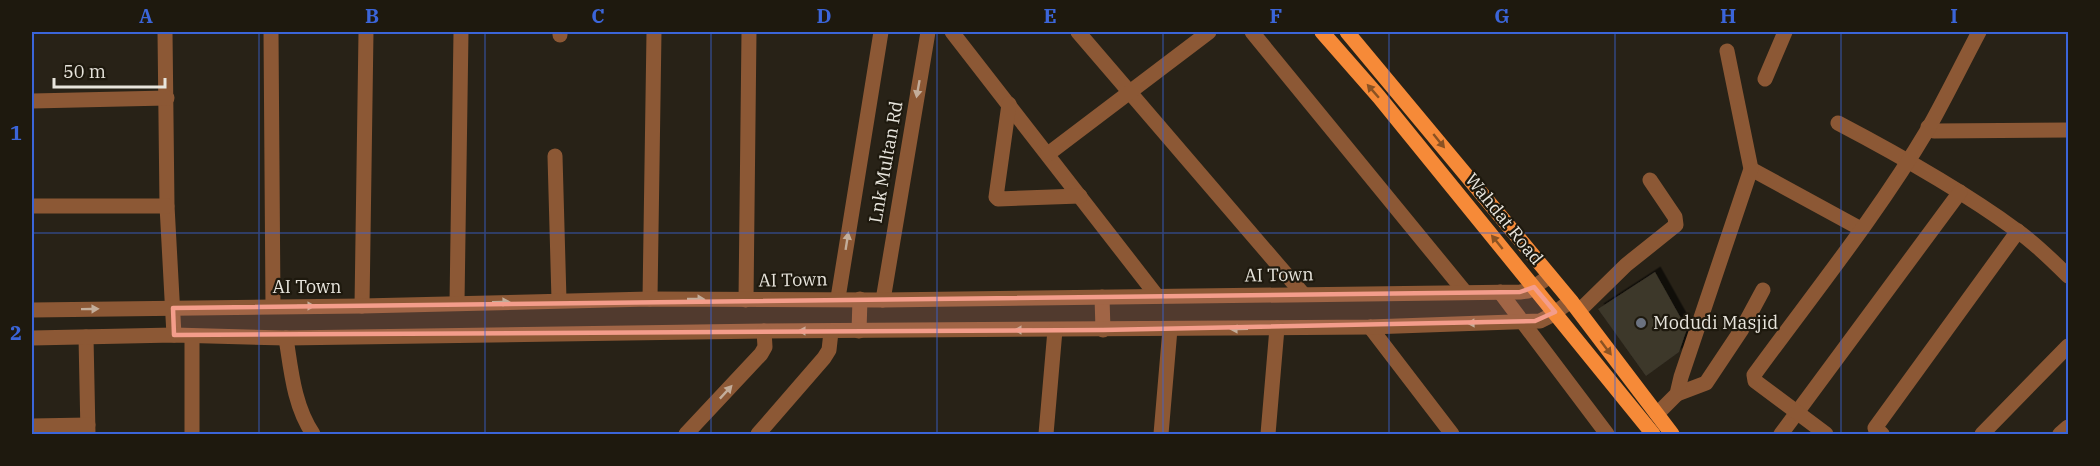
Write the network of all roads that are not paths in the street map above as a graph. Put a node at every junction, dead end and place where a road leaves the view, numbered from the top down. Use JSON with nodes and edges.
{"nodes":[{"id":1,"x":165,"y":32,"type":"edge"},
{"id":2,"x":271,"y":32,"type":"edge"},
{"id":3,"x":366,"y":32,"type":"edge"},
{"id":4,"x":461,"y":32,"type":"edge"},
{"id":5,"x":654,"y":32,"type":"edge"},
{"id":6,"x":749,"y":32,"type":"edge"},
{"id":7,"x":881,"y":32,"type":"edge"},
{"id":8,"x":928,"y":32,"type":"edge"},
{"id":9,"x":952,"y":32,"type":"edge"},
{"id":10,"x":1078,"y":32,"type":"edge"},
{"id":11,"x":1209,"y":32,"type":"edge"},
{"id":12,"x":1252,"y":32,"type":"edge"},
{"id":13,"x":1322,"y":32,"type":"edge"},
{"id":14,"x":1347,"y":32,"type":"edge"},
{"id":15,"x":1785,"y":32,"type":"edge"},
{"id":16,"x":1978,"y":32,"type":"edge"},
{"id":17,"x":1727,"y":51,"type":"dead end"},
{"id":18,"x":1765,"y":79,"type":"dead end"},
{"id":19,"x":1130,"y":92,"type":"junction"},
{"id":20,"x":166,"y":98,"type":"junction"},
{"id":21,"x":32,"y":101,"type":"edge"},
{"id":22,"x":1009,"y":104,"type":"junction"},
{"id":23,"x":1838,"y":123,"type":"dead end"},
{"id":24,"x":1928,"y":128,"type":"junction"},
{"id":25,"x":2068,"y":130,"type":"edge"},
{"id":26,"x":1048,"y":154,"type":"junction"},
{"id":27,"x":555,"y":156,"type":"dead end"},
{"id":28,"x":1908,"y":160,"type":"junction"},
{"id":29,"x":1751,"y":169,"type":"junction"},
{"id":30,"x":1650,"y":180,"type":"dead end"},
{"id":31,"x":1960,"y":192,"type":"junction"},
{"id":32,"x":1080,"y":196,"type":"junction"},
{"id":33,"x":32,"y":206,"type":"edge"},
{"id":34,"x":167,"y":206,"type":"junction"},
{"id":35,"x":1861,"y":229,"type":"junction"},
{"id":36,"x":2018,"y":231,"type":"junction"},
{"id":37,"x":2068,"y":275,"type":"edge"},
{"id":38,"x":1550,"y":276,"type":"junction"},
{"id":39,"x":1534,"y":287,"type":"junction"},
{"id":40,"x":1763,"y":290,"type":"dead end"},
{"id":41,"x":1465,"y":292,"type":"junction"},
{"id":42,"x":1500,"y":292,"type":"junction"},
{"id":43,"x":1303,"y":294,"type":"junction"},
{"id":44,"x":1157,"y":296,"type":"junction"},
{"id":45,"x":1102,"y":297,"type":"junction"},
{"id":46,"x":650,"y":298,"type":"junction"},
{"id":47,"x":838,"y":298,"type":"junction"},
{"id":48,"x":860,"y":299,"type":"junction"},
{"id":49,"x":559,"y":300,"type":"junction"},
{"id":50,"x":746,"y":300,"type":"junction"},
{"id":51,"x":883,"y":300,"type":"junction"},
{"id":52,"x":457,"y":303,"type":"junction"},
{"id":53,"x":273,"y":306,"type":"junction"},
{"id":54,"x":362,"y":306,"type":"junction"},
{"id":55,"x":1575,"y":306,"type":"junction"},
{"id":56,"x":172,"y":308,"type":"junction"},
{"id":57,"x":32,"y":310,"type":"edge"},
{"id":58,"x":1555,"y":312,"type":"junction"},
{"id":59,"x":1521,"y":321,"type":"junction"},
{"id":60,"x":1370,"y":327,"type":"junction"},
{"id":61,"x":1277,"y":328,"type":"junction"},
{"id":62,"x":1170,"y":329,"type":"junction"},
{"id":63,"x":1055,"y":330,"type":"junction"},
{"id":64,"x":1103,"y":330,"type":"junction"},
{"id":65,"x":764,"y":331,"type":"junction"},
{"id":66,"x":859,"y":331,"type":"junction"},
{"id":67,"x":831,"y":332,"type":"junction"},
{"id":68,"x":174,"y":335,"type":"junction"},
{"id":69,"x":192,"y":336,"type":"junction"},
{"id":70,"x":86,"y":337,"type":"junction"},
{"id":71,"x":32,"y":338,"type":"edge"},
{"id":72,"x":286,"y":338,"type":"junction"},
{"id":73,"x":2068,"y":346,"type":"edge"},
{"id":74,"x":1677,"y":394,"type":"junction"},
{"id":75,"x":1797,"y":413,"type":"junction"},
{"id":76,"x":1657,"y":414,"type":"junction"},
{"id":77,"x":32,"y":426,"type":"edge"},
{"id":78,"x":2068,"y":427,"type":"edge"},
{"id":79,"x":88,"y":430,"type":"edge"},
{"id":80,"x":192,"y":435,"type":"edge"},
{"id":81,"x":312,"y":435,"type":"edge"},
{"id":82,"x":686,"y":435,"type":"edge"},
{"id":83,"x":758,"y":435,"type":"edge"},
{"id":84,"x":1046,"y":435,"type":"edge"},
{"id":85,"x":1161,"y":435,"type":"edge"},
{"id":86,"x":1268,"y":435,"type":"edge"},
{"id":87,"x":1452,"y":435,"type":"edge"},
{"id":88,"x":1607,"y":435,"type":"edge"},
{"id":89,"x":1653,"y":435,"type":"edge"},
{"id":90,"x":1672,"y":435,"type":"edge"},
{"id":91,"x":1781,"y":435,"type":"edge"},
{"id":92,"x":1826,"y":435,"type":"edge"},
{"id":93,"x":1882,"y":435,"type":"edge"},
{"id":94,"x":1982,"y":435,"type":"edge"},
{"id":95,"x":2060,"y":435,"type":"edge"}],
"edges":[{"from":1,"to":20,"type":"street"},
{"from":2,"to":53,"type":"street"},
{"from":3,"to":54,"type":"street"},
{"from":4,"to":52,"type":"street"},
{"from":5,"to":46,"type":"street"},
{"from":6,"to":50,"type":"street"},
{"from":47,"to":7,"type":"street","name":"Lnk Multan Rd","one_way":true},
{"from":8,"to":51,"type":"street","name":"Lnk Multan Rd","one_way":true},
{"from":9,"to":22,"type":"street"},
{"from":10,"to":19,"type":"street"},
{"from":11,"to":19,"type":"street"},
{"from":12,"to":41,"type":"street"},
{"from":39,"to":13,"type":"main road","name":"Wahdat Road","one_way":true},
{"from":14,"to":38,"type":"main road","name":"Wahdat Road","one_way":true},
{"from":15,"to":18,"type":"street"},
{"from":16,"to":24,"type":"street"},
{"from":17,"to":29,"type":"street"},
{"from":19,"to":26,"type":"street"},
{"from":19,"to":43,"type":"street"},
{"from":20,"to":21,"type":"street"},
{"from":20,"to":34,"type":"street"},
{"from":22,"to":26,"type":"street"},
{"from":22,"to":32,"type":"street"},
{"from":23,"to":28,"type":"street"},
{"from":24,"to":25,"type":"street"},
{"from":24,"to":28,"type":"street"},
{"from":26,"to":32,"type":"street"},
{"from":27,"to":49,"type":"street"},
{"from":28,"to":31,"type":"street"},
{"from":28,"to":35,"type":"street"},
{"from":29,"to":35,"type":"street"},
{"from":29,"to":74,"type":"street"},
{"from":30,"to":55,"type":"street"},
{"from":31,"to":36,"type":"street"},
{"from":31,"to":75,"type":"street"},
{"from":32,"to":44,"type":"street"},
{"from":33,"to":34,"type":"street"},
{"from":34,"to":56,"type":"street"},
{"from":35,"to":75,"type":"street"},
{"from":36,"to":37,"type":"street"},
{"from":36,"to":93,"type":"street"},
{"from":38,"to":39,"type":"street","name":"AI Town"},
{"from":38,"to":55,"type":"main road","name":"Wahdat Road"},
{"from":39,"to":42,"type":"street","name":"AI Town"},
{"from":39,"to":58,"type":"main road","name":"Wahdat Road"},
{"from":40,"to":74,"type":"street"},
{"from":41,"to":42,"type":"street","name":"AI Town"},
{"from":41,"to":43,"type":"street","name":"AI Town"},
{"from":42,"to":59,"type":"street"},
{"from":43,"to":44,"type":"street","name":"AI Town"},
{"from":44,"to":45,"type":"street","name":"AI Town"},
{"from":45,"to":51,"type":"street","name":"AI Town"},
{"from":45,"to":64,"type":"street"},
{"from":46,"to":49,"type":"street","name":"AI Town"},
{"from":46,"to":50,"type":"street","name":"AI Town","one_way":true},
{"from":47,"to":48,"type":"street","name":"AI Town"},
{"from":47,"to":50,"type":"street","name":"AI Town"},
{"from":48,"to":51,"type":"street","name":"AI Town"},
{"from":48,"to":66,"type":"street"},
{"from":52,"to":49,"type":"street","name":"AI Town","one_way":true},
{"from":52,"to":54,"type":"street","name":"AI Town"},
{"from":53,"to":54,"type":"street","name":"AI Town","one_way":true},
{"from":53,"to":56,"type":"street","name":"AI Town"},
{"from":55,"to":58,"type":"street"},
{"from":55,"to":76,"type":"main road","name":"Wahdat Road","one_way":true},
{"from":57,"to":56,"type":"street","name":"AI Town","one_way":true},
{"from":56,"to":68,"type":"street"},
{"from":58,"to":59,"type":"street"},
{"from":58,"to":89,"type":"main road","name":"Wahdat Road"},
{"from":59,"to":60,"type":"street","one_way":true},
{"from":59,"to":88,"type":"street"},
{"from":60,"to":61,"type":"street"},
{"from":60,"to":87,"type":"street"},
{"from":61,"to":62,"type":"street","one_way":true},
{"from":61,"to":86,"type":"street"},
{"from":62,"to":64,"type":"street"},
{"from":62,"to":85,"type":"street"},
{"from":63,"to":64,"type":"street"},
{"from":63,"to":66,"type":"street","one_way":true},
{"from":63,"to":84,"type":"street"},
{"from":67,"to":65,"type":"street","one_way":true},
{"from":65,"to":72,"type":"street"},
{"from":82,"to":65,"type":"street","one_way":true},
{"from":66,"to":67,"type":"street"},
{"from":67,"to":83,"type":"street"},
{"from":68,"to":69,"type":"street"},
{"from":68,"to":70,"type":"street"},
{"from":69,"to":72,"type":"street"},
{"from":69,"to":80,"type":"street"},
{"from":70,"to":71,"type":"street"},
{"from":70,"to":79,"type":"street"},
{"from":72,"to":81,"type":"street"},
{"from":73,"to":94,"type":"street"},
{"from":74,"to":76,"type":"street"},
{"from":75,"to":91,"type":"street"},
{"from":75,"to":92,"type":"street"},
{"from":76,"to":90,"type":"main road","name":"Wahdat Road"},
{"from":77,"to":79,"type":"street"},
{"from":78,"to":95,"type":"street"}]}
